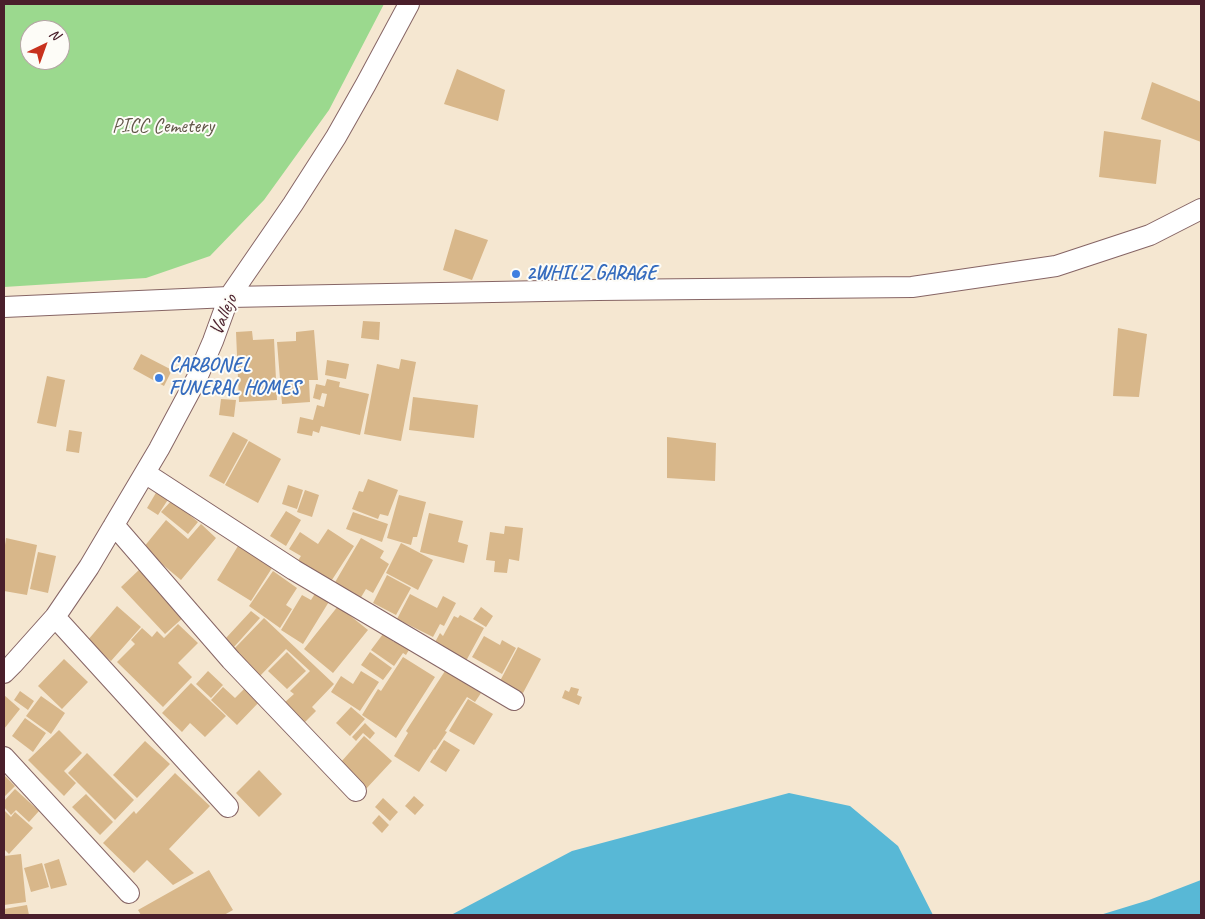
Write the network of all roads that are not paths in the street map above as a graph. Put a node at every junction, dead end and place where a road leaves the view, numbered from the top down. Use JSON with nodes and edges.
{"nodes":[{"id":1,"x":409,"y":4,"type":"edge"},
{"id":2,"x":1201,"y":210,"type":"edge"},
{"id":3,"x":230,"y":297,"type":"junction"},
{"id":4,"x":4,"y":307,"type":"edge"},
{"id":5,"x":145,"y":473,"type":"junction"},
{"id":6,"x":114,"y":525,"type":"junction"},
{"id":7,"x":56,"y":617,"type":"junction"},
{"id":8,"x":4,"y":673,"type":"edge"},
{"id":9,"x":514,"y":700,"type":"dead end"},
{"id":10,"x":4,"y":757,"type":"edge"},
{"id":11,"x":356,"y":791,"type":"dead end"},
{"id":12,"x":228,"y":807,"type":"dead end"},
{"id":13,"x":129,"y":892,"type":"dead end"}],
"edges":[{"from":1,"to":3,"type":"street","name":"Vallejo"},
{"from":2,"to":3,"type":"street"},
{"from":3,"to":4,"type":"street"},
{"from":3,"to":5,"type":"street","name":"Vallejo"},
{"from":5,"to":6,"type":"street","name":"Vallejo"},
{"from":5,"to":9,"type":"street"},
{"from":6,"to":7,"type":"street","name":"Vallejo"},
{"from":6,"to":11,"type":"street"},
{"from":7,"to":8,"type":"street","name":"Vallejo"},
{"from":7,"to":12,"type":"street"},
{"from":10,"to":13,"type":"street"}]}
